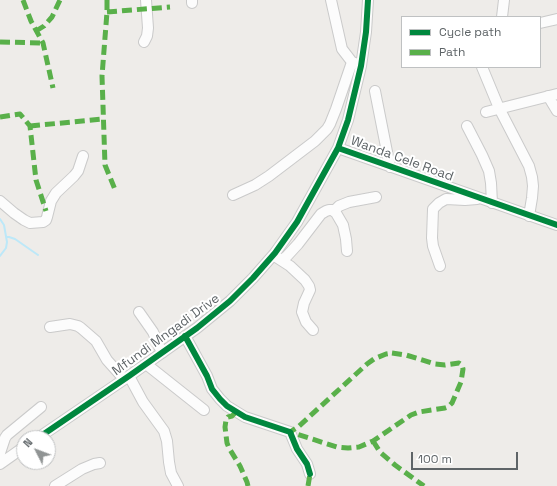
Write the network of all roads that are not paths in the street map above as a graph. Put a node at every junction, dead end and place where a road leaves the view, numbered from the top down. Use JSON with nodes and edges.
{"nodes":[{"id":1,"x":146,"y":0,"type":"edge"},
{"id":2,"x":331,"y":0,"type":"edge"},
{"id":3,"x":368,"y":0,"type":"edge"},
{"id":4,"x":504,"y":0,"type":"edge"},
{"id":5,"x":502,"y":16,"type":"edge"},
{"id":6,"x":557,"y":19,"type":"edge"},
{"id":7,"x":541,"y":23,"type":"edge"},
{"id":8,"x":144,"y":42,"type":"dead end"},
{"id":9,"x":356,"y":64,"type":"junction"},
{"id":10,"x":482,"y":68,"type":"edge"},
{"id":11,"x":375,"y":91,"type":"dead end"},
{"id":12,"x":552,"y":95,"type":"edge"},
{"id":13,"x":499,"y":108,"type":"junction"},
{"id":14,"x":557,"y":111,"type":"edge"},
{"id":15,"x":486,"y":112,"type":"dead end"},
{"id":16,"x":467,"y":126,"type":"dead end"},
{"id":17,"x":338,"y":148,"type":"junction"},
{"id":18,"x":83,"y":156,"type":"dead end"},
{"id":19,"x":390,"y":167,"type":"junction"},
{"id":20,"x":232,"y":195,"type":"dead end"},
{"id":21,"x":376,"y":197,"type":"dead end"},
{"id":22,"x":481,"y":199,"type":"junction"},
{"id":23,"x":0,"y":201,"type":"edge"},
{"id":24,"x":492,"y":203,"type":"junction"},
{"id":25,"x":334,"y":211,"type":"junction"},
{"id":26,"x":529,"y":216,"type":"junction"},
{"id":27,"x":557,"y":225,"type":"edge"},
{"id":28,"x":348,"y":251,"type":"dead end"},
{"id":29,"x":277,"y":257,"type":"junction"},
{"id":30,"x":440,"y":266,"type":"dead end"},
{"id":31,"x":139,"y":312,"type":"dead end"},
{"id":32,"x":50,"y":327,"type":"dead end"},
{"id":33,"x":313,"y":330,"type":"dead end"},
{"id":34,"x":185,"y":336,"type":"junction"},
{"id":35,"x":162,"y":353,"type":"junction"},
{"id":36,"x":146,"y":364,"type":"junction"},
{"id":37,"x":127,"y":377,"type":"junction"},
{"id":38,"x":42,"y":407,"type":"dead end"},
{"id":39,"x":204,"y":410,"type":"dead end"},
{"id":40,"x":50,"y":430,"type":"edge"},
{"id":41,"x":16,"y":453,"type":"edge"},
{"id":42,"x":0,"y":454,"type":"edge"},
{"id":43,"x":10,"y":457,"type":"junction"},
{"id":44,"x":100,"y":463,"type":"dead end"},
{"id":45,"x":0,"y":464,"type":"edge"},
{"id":46,"x":310,"y":474,"type":"dead end"},
{"id":47,"x":54,"y":486,"type":"edge"},
{"id":48,"x":178,"y":486,"type":"edge"}],
"edges":[{"from":1,"to":8,"type":"street"},
{"from":2,"to":9,"type":"street"},
{"from":3,"to":9,"type":"street","name":"Wanda Cele Road"},
{"from":4,"to":5,"type":"street"},
{"from":6,"to":7,"type":"street"},
{"from":9,"to":17,"type":"street","name":"Wanda Cele Road"},
{"from":9,"to":20,"type":"street"},
{"from":10,"to":13,"type":"street"},
{"from":11,"to":19,"type":"street"},
{"from":12,"to":13,"type":"street"},
{"from":12,"to":14,"type":"street"},
{"from":13,"to":15,"type":"street"},
{"from":13,"to":26,"type":"street"},
{"from":16,"to":24,"type":"street"},
{"from":17,"to":19,"type":"street","name":"Wanda Cele Road"},
{"from":17,"to":29,"type":"street","name":"Mfundi Mngadi Drive"},
{"from":18,"to":23,"type":"street"},
{"from":19,"to":22,"type":"street","name":"Wanda Cele Road"},
{"from":21,"to":25,"type":"street"},
{"from":22,"to":24,"type":"street","name":"Wanda Cele Road"},
{"from":22,"to":30,"type":"street"},
{"from":24,"to":26,"type":"street","name":"Wanda Cele Road"},
{"from":25,"to":28,"type":"street"},
{"from":25,"to":29,"type":"street"},
{"from":26,"to":27,"type":"street","name":"Wanda Cele Road"},
{"from":29,"to":33,"type":"street"},
{"from":29,"to":34,"type":"street","name":"Mfundi Mngadi Drive"},
{"from":31,"to":35,"type":"street"},
{"from":32,"to":37,"type":"street"},
{"from":34,"to":35,"type":"street","name":"Mfundi Mngadi Drive"},
{"from":34,"to":46,"type":"street"},
{"from":35,"to":36,"type":"street","name":"Mfundi Mngadi Drive"},
{"from":36,"to":37,"type":"street","name":"Mfundi Mngadi Drive"},
{"from":36,"to":39,"type":"street"},
{"from":37,"to":40,"type":"street","name":"Mfundi Mngadi Drive"},
{"from":37,"to":48,"type":"street"},
{"from":38,"to":42,"type":"street"},
{"from":41,"to":43,"type":"street"},
{"from":42,"to":43,"type":"street"},
{"from":43,"to":45,"type":"street"},
{"from":44,"to":47,"type":"street"}]}
